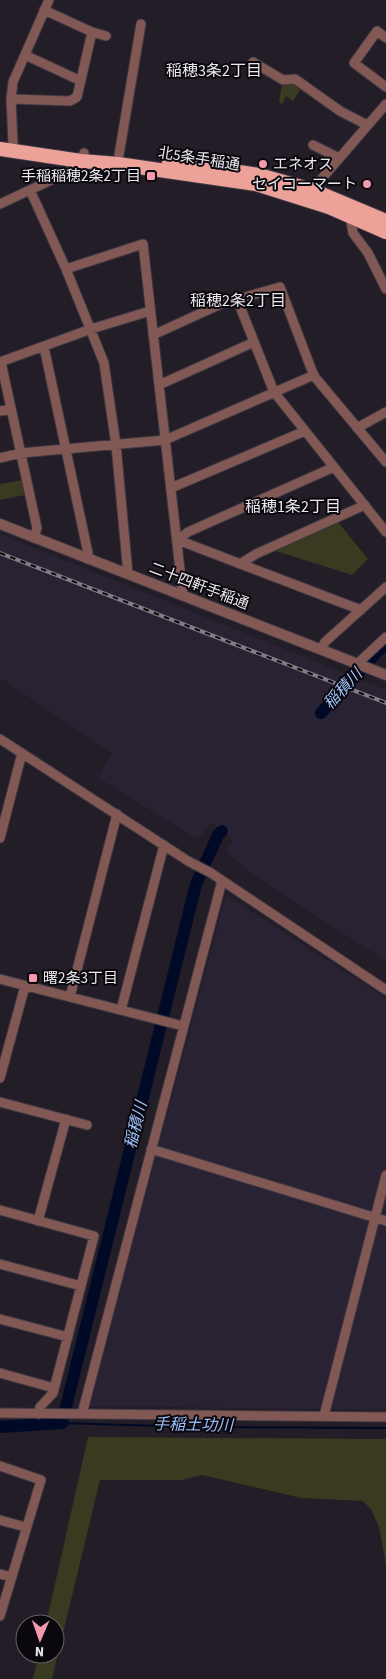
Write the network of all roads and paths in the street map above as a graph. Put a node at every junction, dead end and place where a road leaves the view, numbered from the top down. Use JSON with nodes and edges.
{"nodes":[{"id":1,"x":49,"y":0,"type":"edge"},
{"id":2,"x":44,"y":10,"type":"junction"},
{"id":3,"x":141,"y":24,"type":"dead end"},
{"id":4,"x":92,"y":32,"type":"junction"},
{"id":5,"x":106,"y":36,"type":"dead end"},
{"id":6,"x":386,"y":38,"type":"edge"},
{"id":7,"x":25,"y":55,"type":"junction"},
{"id":8,"x":253,"y":62,"type":"dead end"},
{"id":9,"x":80,"y":80,"type":"junction"},
{"id":10,"x":386,"y":87,"type":"edge"},
{"id":11,"x":11,"y":99,"type":"junction"},
{"id":12,"x":385,"y":105,"type":"edge"},
{"id":13,"x":367,"y":125,"type":"junction"},
{"id":14,"x":7,"y":142,"type":"edge"},
{"id":15,"x":313,"y":145,"type":"dead end"},
{"id":16,"x":0,"y":149,"type":"edge"},
{"id":17,"x":119,"y":155,"type":"junction"},
{"id":18,"x":83,"y":157,"type":"junction"},
{"id":19,"x":339,"y":158,"type":"junction"},
{"id":20,"x":30,"y":190,"type":"junction"},
{"id":21,"x":312,"y":190,"type":"junction"},
{"id":22,"x":0,"y":204,"type":"edge"},
{"id":23,"x":350,"y":216,"type":"junction"},
{"id":24,"x":386,"y":221,"type":"edge"},
{"id":25,"x":386,"y":232,"type":"edge"},
{"id":26,"x":66,"y":269,"type":"junction"},
{"id":27,"x":386,"y":289,"type":"edge"},
{"id":28,"x":238,"y":299,"type":"junction"},
{"id":29,"x":150,"y":311,"type":"junction"},
{"id":30,"x":91,"y":329,"type":"junction"},
{"id":31,"x":153,"y":335,"type":"junction"},
{"id":32,"x":254,"y":342,"type":"junction"},
{"id":33,"x":44,"y":347,"type":"junction"},
{"id":34,"x":1,"y":362,"type":"edge"},
{"id":35,"x":314,"y":375,"type":"junction"},
{"id":36,"x":159,"y":385,"type":"junction"},
{"id":37,"x":274,"y":392,"type":"junction"},
{"id":38,"x":11,"y":409,"type":"junction"},
{"id":39,"x":0,"y":412,"type":"edge"},
{"id":40,"x":386,"y":412,"type":"edge"},
{"id":41,"x":357,"y":428,"type":"junction"},
{"id":42,"x":306,"y":431,"type":"junction"},
{"id":43,"x":165,"y":440,"type":"junction"},
{"id":44,"x":116,"y":445,"type":"junction"},
{"id":45,"x":66,"y":450,"type":"junction"},
{"id":46,"x":21,"y":453,"type":"junction"},
{"id":47,"x":0,"y":458,"type":"edge"},
{"id":48,"x":386,"y":462,"type":"edge"},
{"id":49,"x":334,"y":467,"type":"junction"},
{"id":50,"x":171,"y":488,"type":"junction"},
{"id":51,"x":365,"y":505,"type":"junction"},
{"id":52,"x":383,"y":521,"type":"edge"},
{"id":53,"x":0,"y":524,"type":"edge"},
{"id":54,"x":386,"y":532,"type":"edge"},
{"id":55,"x":34,"y":538,"type":"junction"},
{"id":56,"x":178,"y":540,"type":"junction"},
{"id":57,"x":88,"y":559,"type":"junction"},
{"id":58,"x":240,"y":564,"type":"junction"},
{"id":59,"x":128,"y":574,"type":"junction"},
{"id":60,"x":386,"y":588,"type":"edge"},
{"id":61,"x":183,"y":596,"type":"junction"},
{"id":62,"x":361,"y":610,"type":"junction"},
{"id":63,"x":386,"y":637,"type":"edge"},
{"id":64,"x":321,"y":649,"type":"junction"},
{"id":65,"x":359,"y":665,"type":"junction"},
{"id":66,"x":382,"y":674,"type":"edge"},
{"id":67,"x":0,"y":739,"type":"edge"},
{"id":68,"x":22,"y":753,"type":"junction"},
{"id":69,"x":117,"y":814,"type":"junction"},
{"id":70,"x":0,"y":838,"type":"edge"},
{"id":71,"x":164,"y":846,"type":"junction"},
{"id":72,"x":222,"y":881,"type":"junction"},
{"id":73,"x":0,"y":980,"type":"edge"},
{"id":74,"x":25,"y":986,"type":"junction"},
{"id":75,"x":386,"y":990,"type":"edge"},
{"id":76,"x":70,"y":997,"type":"junction"},
{"id":77,"x":121,"y":1010,"type":"junction"},
{"id":78,"x":183,"y":1026,"type":"junction"},
{"id":79,"x":0,"y":1078,"type":"edge"},
{"id":80,"x":0,"y":1102,"type":"edge"},
{"id":81,"x":66,"y":1120,"type":"junction"},
{"id":82,"x":87,"y":1125,"type":"dead end"},
{"id":83,"x":151,"y":1149,"type":"junction"},
{"id":84,"x":386,"y":1175,"type":"edge"},
{"id":85,"x":0,"y":1210,"type":"edge"},
{"id":86,"x":376,"y":1218,"type":"junction"},
{"id":87,"x":38,"y":1221,"type":"junction"},
{"id":88,"x":386,"y":1221,"type":"edge"},
{"id":89,"x":0,"y":1264,"type":"edge"},
{"id":90,"x":81,"y":1286,"type":"junction"},
{"id":91,"x":0,"y":1319,"type":"edge"},
{"id":92,"x":68,"y":1337,"type":"junction"},
{"id":93,"x":0,"y":1374,"type":"edge"},
{"id":94,"x":54,"y":1388,"type":"junction"},
{"id":95,"x":0,"y":1413,"type":"edge"},
{"id":96,"x":39,"y":1414,"type":"junction"},
{"id":97,"x":81,"y":1414,"type":"junction"},
{"id":98,"x":324,"y":1416,"type":"junction"},
{"id":99,"x":386,"y":1417,"type":"edge"},
{"id":100,"x":0,"y":1466,"type":"edge"},
{"id":101,"x":0,"y":1520,"type":"edge"},
{"id":102,"x":26,"y":1528,"type":"junction"},
{"id":103,"x":0,"y":1574,"type":"edge"},
{"id":104,"x":12,"y":1577,"type":"junction"},
{"id":105,"x":0,"y":1616,"type":"edge"}],
"edges":[{"from":1,"to":2,"type":"street"},
{"from":2,"to":4,"type":"street"},
{"from":2,"to":7,"type":"street"},
{"from":3,"to":17,"type":"street"},
{"from":4,"to":5,"type":"street"},
{"from":4,"to":9,"type":"street"},
{"from":6,"to":10,"type":"street"},
{"from":7,"to":9,"type":"street"},
{"from":7,"to":11,"type":"street"},
{"from":8,"to":13,"type":"street"},
{"from":9,"to":11,"type":"street"},
{"from":11,"to":14,"type":"street"},
{"from":12,"to":13,"type":"street"},
{"from":13,"to":19,"type":"street"},
{"from":14,"to":18,"type":"highway","name":"北5条手稲通"},
{"from":15,"to":19,"type":"street"},
{"from":16,"to":18,"type":"highway","name":"北5条手稲通"},
{"from":17,"to":18,"type":"highway","name":"北5条手稲通"},
{"from":17,"to":21,"type":"highway","name":"北5条手稲通"},
{"from":18,"to":20,"type":"street"},
{"from":18,"to":23,"type":"highway","name":"北5条手稲通"},
{"from":19,"to":21,"type":"street"},
{"from":20,"to":22,"type":"street"},
{"from":20,"to":26,"type":"street"},
{"from":21,"to":24,"type":"highway","name":"北5条手稲通"},
{"from":23,"to":25,"type":"highway","name":"北5条手稲通"},
{"from":23,"to":27,"type":"street"},
{"from":26,"to":29,"type":"street"},
{"from":26,"to":30,"type":"street"},
{"from":28,"to":31,"type":"street"},
{"from":28,"to":32,"type":"street"},
{"from":28,"to":35,"type":"street"},
{"from":29,"to":30,"type":"street"},
{"from":29,"to":31,"type":"street"},
{"from":30,"to":33,"type":"street"},
{"from":30,"to":44,"type":"street"},
{"from":31,"to":36,"type":"street"},
{"from":32,"to":36,"type":"street"},
{"from":32,"to":37,"type":"street"},
{"from":33,"to":34,"type":"street"},
{"from":33,"to":45,"type":"street"},
{"from":34,"to":38,"type":"street"},
{"from":35,"to":37,"type":"street"},
{"from":35,"to":41,"type":"street"},
{"from":36,"to":43,"type":"street"},
{"from":37,"to":42,"type":"street"},
{"from":37,"to":43,"type":"street"},
{"from":38,"to":39,"type":"street"},
{"from":38,"to":46,"type":"street"},
{"from":40,"to":41,"type":"street"},
{"from":41,"to":48,"type":"street"},
{"from":42,"to":49,"type":"street"},
{"from":42,"to":50,"type":"street"},
{"from":43,"to":44,"type":"street"},
{"from":43,"to":50,"type":"street"},
{"from":44,"to":45,"type":"street"},
{"from":44,"to":59,"type":"street"},
{"from":45,"to":46,"type":"street"},
{"from":45,"to":57,"type":"street"},
{"from":46,"to":47,"type":"street"},
{"from":46,"to":55,"type":"street"},
{"from":49,"to":51,"type":"street"},
{"from":49,"to":56,"type":"street"},
{"from":50,"to":56,"type":"street"},
{"from":51,"to":52,"type":"street"},
{"from":51,"to":58,"type":"street"},
{"from":52,"to":54,"type":"street"},
{"from":53,"to":55,"type":"street","name":"二十四軒手稲通"},
{"from":55,"to":57,"type":"street","name":"二十四軒手稲通"},
{"from":56,"to":58,"type":"street"},
{"from":56,"to":61,"type":"street"},
{"from":57,"to":59,"type":"street","name":"二十四軒手稲通"},
{"from":58,"to":62,"type":"street"},
{"from":59,"to":61,"type":"street","name":"二十四軒手稲通"},
{"from":60,"to":62,"type":"street"},
{"from":61,"to":64,"type":"street","name":"二十四軒手稲通"},
{"from":62,"to":64,"type":"street"},
{"from":63,"to":65,"type":"street"},
{"from":64,"to":65,"type":"street","name":"二十四軒手稲通"},
{"from":65,"to":66,"type":"street","name":"二十四軒手稲通"},
{"from":67,"to":68,"type":"street"},
{"from":68,"to":69,"type":"street"},
{"from":68,"to":70,"type":"street"},
{"from":69,"to":71,"type":"street"},
{"from":69,"to":76,"type":"street"},
{"from":71,"to":72,"type":"street"},
{"from":71,"to":77,"type":"street"},
{"from":72,"to":75,"type":"street"},
{"from":72,"to":78,"type":"street"},
{"from":73,"to":74,"type":"street"},
{"from":74,"to":76,"type":"street"},
{"from":74,"to":79,"type":"street"},
{"from":76,"to":77,"type":"street"},
{"from":77,"to":78,"type":"street"},
{"from":78,"to":83,"type":"street"},
{"from":80,"to":81,"type":"street"},
{"from":81,"to":82,"type":"street"},
{"from":81,"to":87,"type":"street"},
{"from":83,"to":86,"type":"street"},
{"from":83,"to":97,"type":"street"},
{"from":84,"to":86,"type":"street"},
{"from":85,"to":87,"type":"street"},
{"from":86,"to":88,"type":"street"},
{"from":86,"to":98,"type":"street"},
{"from":87,"to":90,"type":"street"},
{"from":89,"to":90,"type":"street"},
{"from":90,"to":92,"type":"street"},
{"from":91,"to":92,"type":"street"},
{"from":92,"to":94,"type":"street"},
{"from":93,"to":94,"type":"street"},
{"from":94,"to":96,"type":"street"},
{"from":95,"to":96,"type":"street"},
{"from":96,"to":97,"type":"street"},
{"from":97,"to":98,"type":"street"},
{"from":98,"to":99,"type":"street"},
{"from":100,"to":102,"type":"street"},
{"from":101,"to":102,"type":"street"},
{"from":102,"to":104,"type":"street"},
{"from":103,"to":104,"type":"street"},
{"from":104,"to":105,"type":"street"}]}
